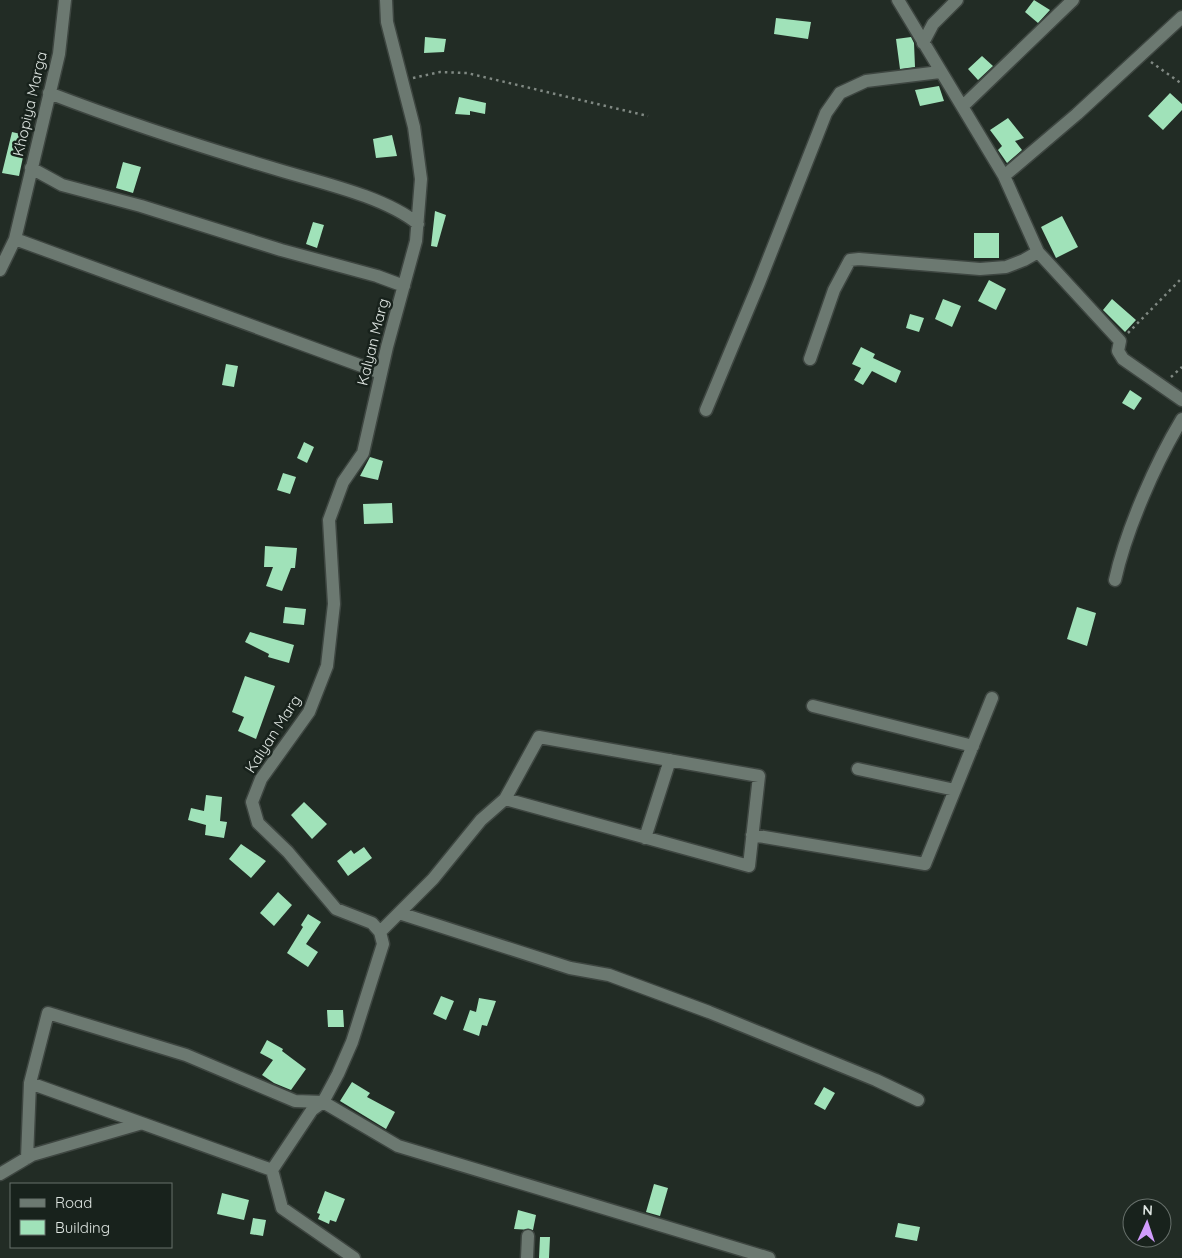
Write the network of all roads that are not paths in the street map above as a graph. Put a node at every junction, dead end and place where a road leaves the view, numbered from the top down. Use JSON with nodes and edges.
{"nodes":[{"id":1,"x":66,"y":0,"type":"edge"},
{"id":2,"x":386,"y":0,"type":"edge"},
{"id":3,"x":898,"y":0,"type":"edge"},
{"id":4,"x":957,"y":0,"type":"edge"},
{"id":5,"x":1073,"y":0,"type":"edge"},
{"id":6,"x":1182,"y":17,"type":"edge"},
{"id":7,"x":922,"y":43,"type":"junction"},
{"id":8,"x":940,"y":72,"type":"junction"},
{"id":9,"x":49,"y":93,"type":"junction"},
{"id":10,"x":963,"y":106,"type":"junction"},
{"id":11,"x":31,"y":168,"type":"junction"},
{"id":12,"x":1004,"y":176,"type":"junction"},
{"id":13,"x":418,"y":224,"type":"junction"},
{"id":14,"x":15,"y":239,"type":"junction"},
{"id":15,"x":1038,"y":252,"type":"junction"},
{"id":16,"x":0,"y":270,"type":"edge"},
{"id":17,"x":404,"y":286,"type":"junction"},
{"id":18,"x":810,"y":359,"type":"dead end"},
{"id":19,"x":381,"y":373,"type":"junction"},
{"id":20,"x":1182,"y":400,"type":"edge"},
{"id":21,"x":706,"y":410,"type":"dead end"},
{"id":22,"x":1182,"y":419,"type":"edge"},
{"id":23,"x":1115,"y":580,"type":"dead end"},
{"id":24,"x":992,"y":698,"type":"dead end"},
{"id":25,"x":813,"y":706,"type":"dead end"},
{"id":26,"x":973,"y":746,"type":"junction"},
{"id":27,"x":670,"y":760,"type":"junction"},
{"id":28,"x":858,"y":769,"type":"dead end"},
{"id":29,"x":955,"y":790,"type":"junction"},
{"id":30,"x":506,"y":799,"type":"junction"},
{"id":31,"x":752,"y":835,"type":"junction"},
{"id":32,"x":645,"y":838,"type":"junction"},
{"id":33,"x":399,"y":913,"type":"junction"},
{"id":34,"x":380,"y":932,"type":"junction"},
{"id":35,"x":30,"y":1084,"type":"junction"},
{"id":36,"x":918,"y":1100,"type":"dead end"},
{"id":37,"x":323,"y":1102,"type":"junction"},
{"id":38,"x":139,"y":1124,"type":"junction"},
{"id":39,"x":27,"y":1158,"type":"junction"},
{"id":40,"x":272,"y":1170,"type":"junction"},
{"id":41,"x":0,"y":1174,"type":"edge"},
{"id":42,"x":528,"y":1236,"type":"dead end"},
{"id":43,"x":354,"y":1258,"type":"edge"},
{"id":44,"x":527,"y":1258,"type":"edge"},
{"id":45,"x":769,"y":1258,"type":"edge"}],
"edges":[{"from":1,"to":9,"type":"street","name":"Khopiya Marga"},
{"from":2,"to":13,"type":"street","name":"Kalyan Marg"},
{"from":3,"to":7,"type":"street"},
{"from":4,"to":7,"type":"street"},
{"from":5,"to":10,"type":"street"},
{"from":6,"to":12,"type":"street"},
{"from":7,"to":8,"type":"street"},
{"from":8,"to":10,"type":"street"},
{"from":8,"to":21,"type":"street"},
{"from":9,"to":11,"type":"street","name":"Khopiya Marga"},
{"from":9,"to":13,"type":"street"},
{"from":10,"to":12,"type":"street"},
{"from":11,"to":14,"type":"street","name":"Khopiya Marga"},
{"from":11,"to":17,"type":"street"},
{"from":12,"to":15,"type":"street"},
{"from":13,"to":17,"type":"street","name":"Kalyan Marg"},
{"from":14,"to":16,"type":"street","name":"Khopiya Marga"},
{"from":14,"to":19,"type":"street"},
{"from":15,"to":18,"type":"street"},
{"from":15,"to":20,"type":"street"},
{"from":17,"to":19,"type":"street","name":"Kalyan Marg"},
{"from":19,"to":34,"type":"street","name":"Kalyan Marg"},
{"from":22,"to":23,"type":"street"},
{"from":24,"to":26,"type":"street"},
{"from":25,"to":26,"type":"street"},
{"from":26,"to":29,"type":"street"},
{"from":27,"to":30,"type":"street"},
{"from":27,"to":31,"type":"street"},
{"from":27,"to":32,"type":"street"},
{"from":28,"to":29,"type":"street"},
{"from":29,"to":31,"type":"street"},
{"from":30,"to":32,"type":"street"},
{"from":30,"to":33,"type":"street"},
{"from":31,"to":32,"type":"street"},
{"from":33,"to":34,"type":"street"},
{"from":33,"to":36,"type":"street"},
{"from":34,"to":37,"type":"street"},
{"from":35,"to":37,"type":"street"},
{"from":35,"to":38,"type":"street"},
{"from":35,"to":39,"type":"street"},
{"from":37,"to":40,"type":"street"},
{"from":37,"to":45,"type":"street"},
{"from":38,"to":39,"type":"street"},
{"from":38,"to":40,"type":"street"},
{"from":39,"to":41,"type":"street"},
{"from":40,"to":43,"type":"street"},
{"from":42,"to":44,"type":"street"}]}
